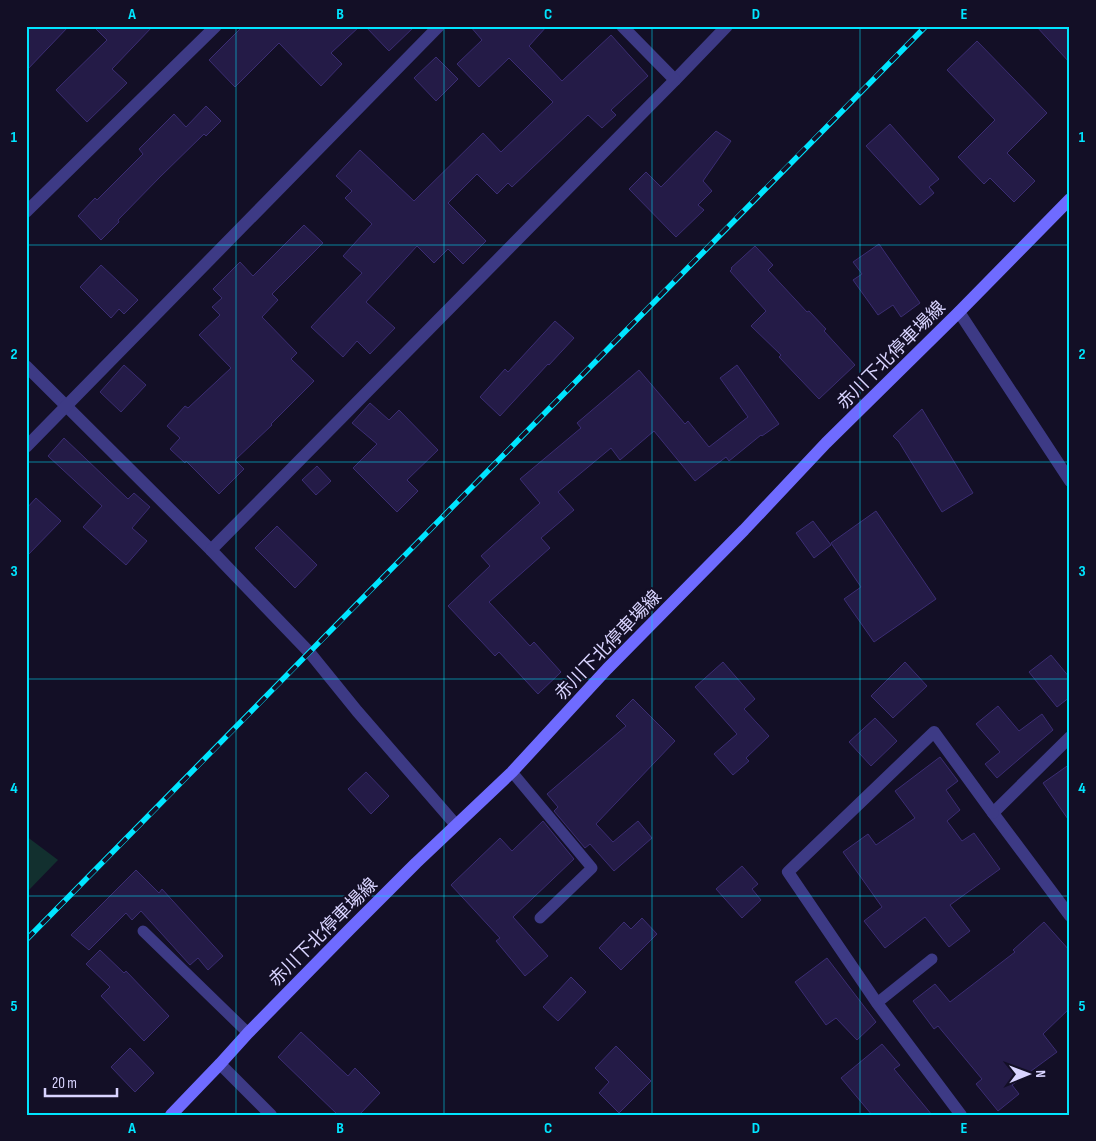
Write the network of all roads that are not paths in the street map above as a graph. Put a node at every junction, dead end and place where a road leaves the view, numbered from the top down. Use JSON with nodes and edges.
{"nodes":[{"id":1,"x":216,"y":26,"type":"edge"},
{"id":2,"x":438,"y":26,"type":"edge"},
{"id":3,"x":622,"y":26,"type":"edge"},
{"id":4,"x":727,"y":26,"type":"edge"},
{"id":5,"x":675,"y":80,"type":"junction"},
{"id":6,"x":1070,"y":198,"type":"edge"},
{"id":7,"x":26,"y":212,"type":"edge"},
{"id":8,"x":959,"y":312,"type":"junction"},
{"id":9,"x":26,"y":366,"type":"edge"},
{"id":10,"x":67,"y":406,"type":"junction"},
{"id":11,"x":26,"y":447,"type":"edge"},
{"id":12,"x":1070,"y":481,"type":"edge"},
{"id":13,"x":211,"y":550,"type":"junction"},
{"id":14,"x":1070,"y":738,"type":"edge"},
{"id":15,"x":512,"y":772,"type":"junction"},
{"id":16,"x":993,"y":813,"type":"junction"},
{"id":17,"x":456,"y":825,"type":"junction"},
{"id":18,"x":1070,"y":916,"type":"edge"},
{"id":19,"x":540,"y":918,"type":"dead end"},
{"id":20,"x":143,"y":931,"type":"dead end"},
{"id":21,"x":932,"y":959,"type":"dead end"},
{"id":22,"x":877,"y":1003,"type":"junction"},
{"id":23,"x":248,"y":1033,"type":"junction"},
{"id":24,"x":220,"y":1064,"type":"junction"},
{"id":25,"x":171,"y":1115,"type":"edge"},
{"id":26,"x":271,"y":1115,"type":"edge"},
{"id":27,"x":961,"y":1115,"type":"edge"}],
"edges":[{"from":1,"to":7,"type":"street"},
{"from":2,"to":10,"type":"street"},
{"from":3,"to":5,"type":"street"},
{"from":4,"to":5,"type":"street"},
{"from":5,"to":13,"type":"street"},
{"from":6,"to":8,"type":"main road","name":"赤川下北停車場線"},
{"from":8,"to":12,"type":"street"},
{"from":8,"to":15,"type":"main road","name":"赤川下北停車場線"},
{"from":9,"to":10,"type":"street"},
{"from":10,"to":11,"type":"street"},
{"from":10,"to":13,"type":"street"},
{"from":13,"to":17,"type":"street"},
{"from":14,"to":16,"type":"street"},
{"from":15,"to":17,"type":"main road","name":"赤川下北停車場線"},
{"from":15,"to":19,"type":"lane"},
{"from":16,"to":18,"type":"street"},
{"from":16,"to":22,"type":"street"},
{"from":17,"to":23,"type":"main road","name":"赤川下北停車場線"},
{"from":20,"to":23,"type":"lane"},
{"from":21,"to":22,"type":"lane"},
{"from":22,"to":27,"type":"street"},
{"from":23,"to":24,"type":"main road","name":"赤川下北停車場線"},
{"from":24,"to":25,"type":"main road","name":"赤川下北停車場線"},
{"from":24,"to":26,"type":"street"}]}
